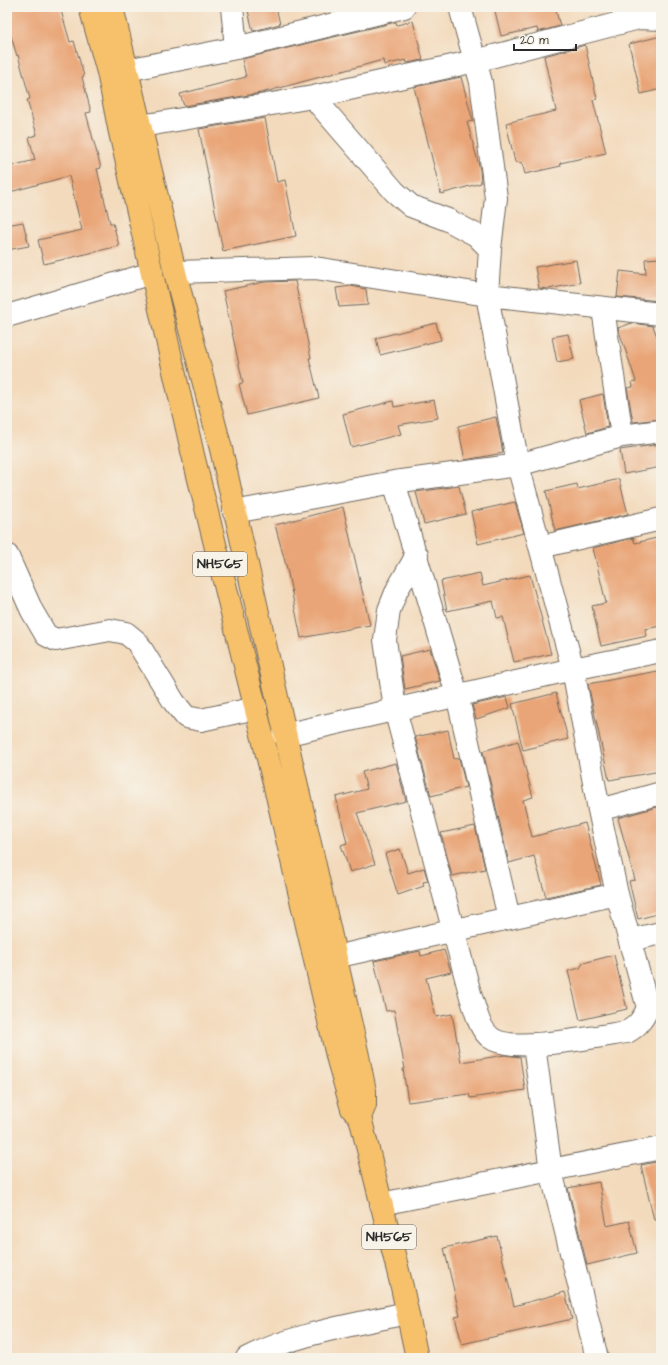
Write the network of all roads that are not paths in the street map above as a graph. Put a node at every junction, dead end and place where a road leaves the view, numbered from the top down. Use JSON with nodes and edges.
{"nodes":[{"id":1,"x":90,"y":7,"type":"edge"},
{"id":2,"x":112,"y":7,"type":"edge"},
{"id":3,"x":232,"y":7,"type":"edge"},
{"id":4,"x":404,"y":7,"type":"edge"},
{"id":5,"x":460,"y":7,"type":"edge"},
{"id":6,"x":661,"y":19,"type":"edge"},
{"id":7,"x":236,"y":48,"type":"junction"},
{"id":8,"x":475,"y":61,"type":"junction"},
{"id":9,"x":127,"y":70,"type":"junction"},
{"id":10,"x":313,"y":97,"type":"junction"},
{"id":11,"x":140,"y":126,"type":"junction"},
{"id":12,"x":490,"y":249,"type":"junction"},
{"id":13,"x":175,"y":272,"type":"junction"},
{"id":14,"x":152,"y":274,"type":"junction"},
{"id":15,"x":487,"y":295,"type":"junction"},
{"id":16,"x":604,"y":309,"type":"junction"},
{"id":17,"x":661,"y":314,"type":"edge"},
{"id":18,"x":7,"y":316,"type":"edge"},
{"id":19,"x":661,"y":431,"type":"edge"},
{"id":20,"x":622,"y":436,"type":"junction"},
{"id":21,"x":518,"y":465,"type":"junction"},
{"id":22,"x":394,"y":482,"type":"junction"},
{"id":23,"x":234,"y":512,"type":"junction"},
{"id":24,"x":661,"y":519,"type":"edge"},
{"id":25,"x":540,"y":546,"type":"junction"},
{"id":26,"x":7,"y":555,"type":"edge"},
{"id":27,"x":417,"y":555,"type":"junction"},
{"id":28,"x":661,"y":651,"type":"edge"},
{"id":29,"x":572,"y":669,"type":"junction"},
{"id":30,"x":457,"y":695,"type":"junction"},
{"id":31,"x":256,"y":708,"type":"junction"},
{"id":32,"x":395,"y":709,"type":"junction"},
{"id":33,"x":284,"y":735,"type":"junction"},
{"id":34,"x":661,"y":793,"type":"edge"},
{"id":35,"x":599,"y":810,"type":"junction"},
{"id":36,"x":617,"y":894,"type":"junction"},
{"id":37,"x":509,"y":918,"type":"junction"},
{"id":38,"x":453,"y":931,"type":"junction"},
{"id":39,"x":661,"y":933,"type":"edge"},
{"id":40,"x":630,"y":940,"type":"junction"},
{"id":41,"x":335,"y":957,"type":"junction"},
{"id":42,"x":534,"y":1045,"type":"junction"},
{"id":43,"x":360,"y":1117,"type":"junction"},
{"id":44,"x":661,"y":1148,"type":"edge"},
{"id":45,"x":551,"y":1171,"type":"junction"},
{"id":46,"x":381,"y":1204,"type":"junction"},
{"id":47,"x":408,"y":1313,"type":"junction"},
{"id":48,"x":247,"y":1358,"type":"edge"},
{"id":49,"x":417,"y":1358,"type":"edge"},
{"id":50,"x":597,"y":1358,"type":"edge"}],
"edges":[{"from":1,"to":14,"type":"highway","number":"NH565"},
{"from":2,"to":9,"type":"highway","number":"NH565"},
{"from":3,"to":7,"type":"street"},
{"from":4,"to":7,"type":"street"},
{"from":5,"to":8,"type":"street"},
{"from":6,"to":8,"type":"street"},
{"from":7,"to":9,"type":"street"},
{"from":8,"to":10,"type":"street"},
{"from":8,"to":12,"type":"street"},
{"from":9,"to":11,"type":"highway","number":"NH565"},
{"from":10,"to":11,"type":"street"},
{"from":10,"to":12,"type":"street"},
{"from":11,"to":13,"type":"highway","number":"NH565"},
{"from":12,"to":15,"type":"street"},
{"from":13,"to":15,"type":"street"},
{"from":13,"to":23,"type":"highway","number":"NH565"},
{"from":14,"to":18,"type":"street"},
{"from":14,"to":31,"type":"highway","number":"NH565"},
{"from":15,"to":16,"type":"street"},
{"from":15,"to":21,"type":"street"},
{"from":16,"to":17,"type":"street"},
{"from":16,"to":20,"type":"street"},
{"from":19,"to":20,"type":"street"},
{"from":20,"to":21,"type":"street"},
{"from":21,"to":22,"type":"street"},
{"from":21,"to":25,"type":"street"},
{"from":22,"to":23,"type":"street"},
{"from":22,"to":27,"type":"street"},
{"from":23,"to":33,"type":"highway","number":"NH565"},
{"from":24,"to":25,"type":"street"},
{"from":25,"to":29,"type":"street"},
{"from":26,"to":31,"type":"street"},
{"from":27,"to":30,"type":"street"},
{"from":27,"to":32,"type":"street"},
{"from":28,"to":29,"type":"street"},
{"from":29,"to":30,"type":"street"},
{"from":29,"to":35,"type":"street"},
{"from":30,"to":32,"type":"street"},
{"from":30,"to":37,"type":"street"},
{"from":31,"to":43,"type":"highway","number":"NH565"},
{"from":32,"to":33,"type":"street"},
{"from":32,"to":38,"type":"street"},
{"from":33,"to":41,"type":"highway","number":"NH565"},
{"from":34,"to":35,"type":"street"},
{"from":35,"to":36,"type":"street"},
{"from":36,"to":37,"type":"street"},
{"from":36,"to":40,"type":"street"},
{"from":37,"to":38,"type":"street"},
{"from":38,"to":41,"type":"street"},
{"from":38,"to":42,"type":"street"},
{"from":39,"to":40,"type":"street"},
{"from":40,"to":42,"type":"street"},
{"from":41,"to":43,"type":"highway","number":"NH565"},
{"from":42,"to":45,"type":"street"},
{"from":43,"to":46,"type":"highway","number":"NH565"},
{"from":44,"to":45,"type":"street"},
{"from":45,"to":46,"type":"street"},
{"from":45,"to":50,"type":"street"},
{"from":46,"to":47,"type":"highway","number":"NH565"},
{"from":47,"to":48,"type":"street"},
{"from":47,"to":49,"type":"highway","number":"NH565"}]}
